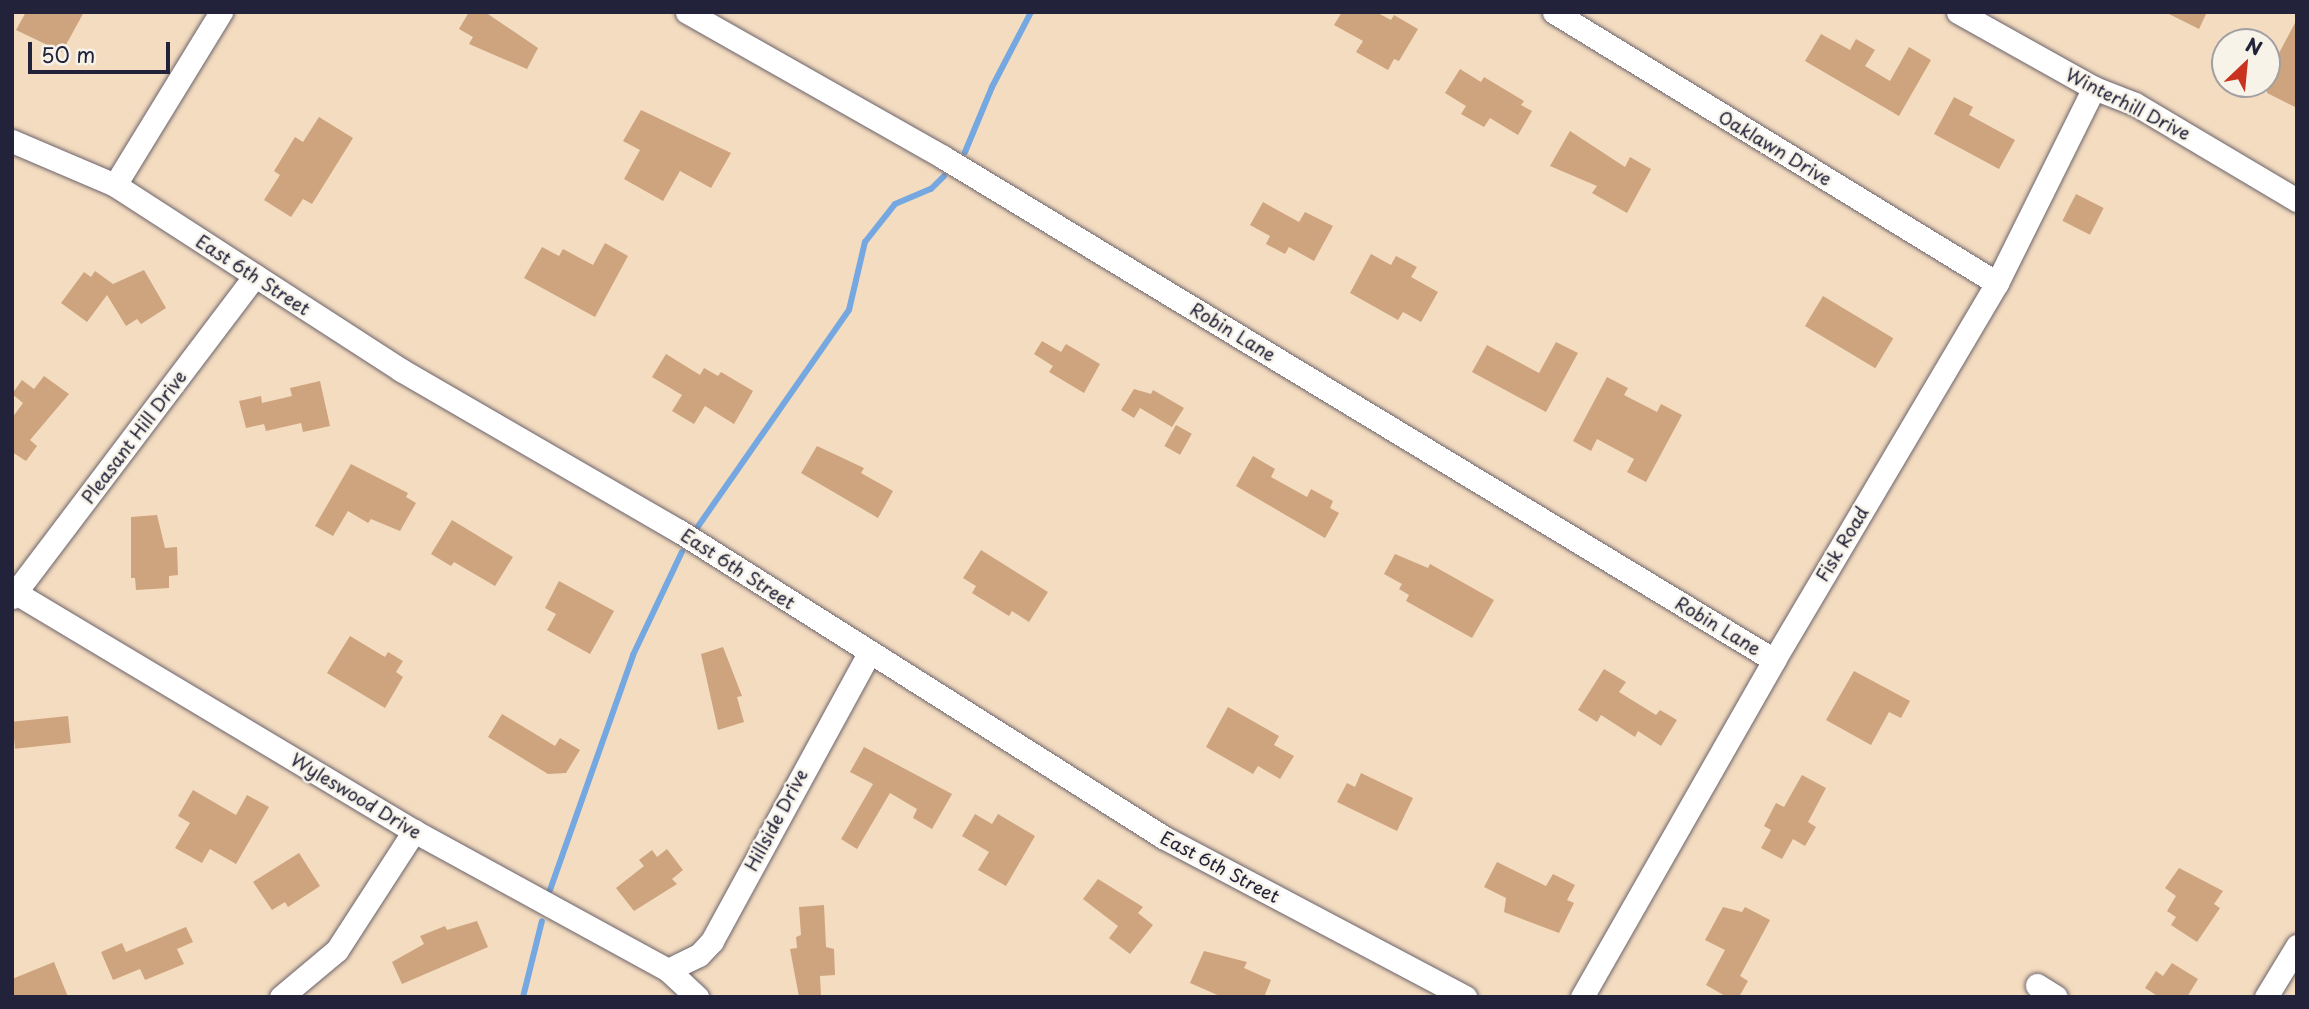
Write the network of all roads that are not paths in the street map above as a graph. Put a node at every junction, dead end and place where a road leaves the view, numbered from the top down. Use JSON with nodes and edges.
{"nodes":[{"id":1,"x":221,"y":12,"type":"edge"},
{"id":2,"x":687,"y":12,"type":"edge"},
{"id":3,"x":1554,"y":12,"type":"edge"},
{"id":4,"x":1958,"y":12,"type":"edge"},
{"id":5,"x":2094,"y":88,"type":"junction"},
{"id":6,"x":12,"y":141,"type":"edge"},
{"id":7,"x":114,"y":185,"type":"junction"},
{"id":8,"x":2293,"y":190,"type":"edge"},
{"id":9,"x":255,"y":276,"type":"junction"},
{"id":10,"x":1997,"y":283,"type":"junction"},
{"id":11,"x":14,"y":595,"type":"edge"},
{"id":12,"x":869,"y":653,"type":"junction"},
{"id":13,"x":1774,"y":660,"type":"junction"},
{"id":14,"x":414,"y":831,"type":"junction"},
{"id":15,"x":2297,"y":946,"type":"edge"},
{"id":16,"x":668,"y":970,"type":"junction"},
{"id":17,"x":281,"y":997,"type":"edge"},
{"id":18,"x":698,"y":997,"type":"edge"},
{"id":19,"x":1465,"y":997,"type":"edge"},
{"id":20,"x":1582,"y":997,"type":"edge"},
{"id":21,"x":2266,"y":997,"type":"edge"}],
"edges":[{"from":1,"to":7,"type":"street"},
{"from":2,"to":13,"type":"street","name":"Robin Lane"},
{"from":3,"to":10,"type":"street","name":"Oaklawn Drive"},
{"from":4,"to":5,"type":"street","name":"Winterhill Drive"},
{"from":5,"to":8,"type":"street","name":"Winterhill Drive"},
{"from":5,"to":10,"type":"street","name":"Fisk Road"},
{"from":6,"to":7,"type":"street","name":"East 6th Street"},
{"from":7,"to":9,"type":"street","name":"East 6th Street"},
{"from":9,"to":11,"type":"street","name":"Pleasant Hill Drive"},
{"from":9,"to":12,"type":"street","name":"East 6th Street"},
{"from":10,"to":13,"type":"street","name":"Fisk Road"},
{"from":11,"to":14,"type":"street","name":"Wyleswood Drive"},
{"from":12,"to":16,"type":"street","name":"Hillside Drive"},
{"from":12,"to":19,"type":"street","name":"East 6th Street"},
{"from":13,"to":20,"type":"street","name":"Fisk Road"},
{"from":14,"to":16,"type":"street","name":"Wyleswood Drive"},
{"from":14,"to":17,"type":"street"},
{"from":15,"to":21,"type":"street"},
{"from":16,"to":18,"type":"street","name":"Wyleswood Drive"}]}
